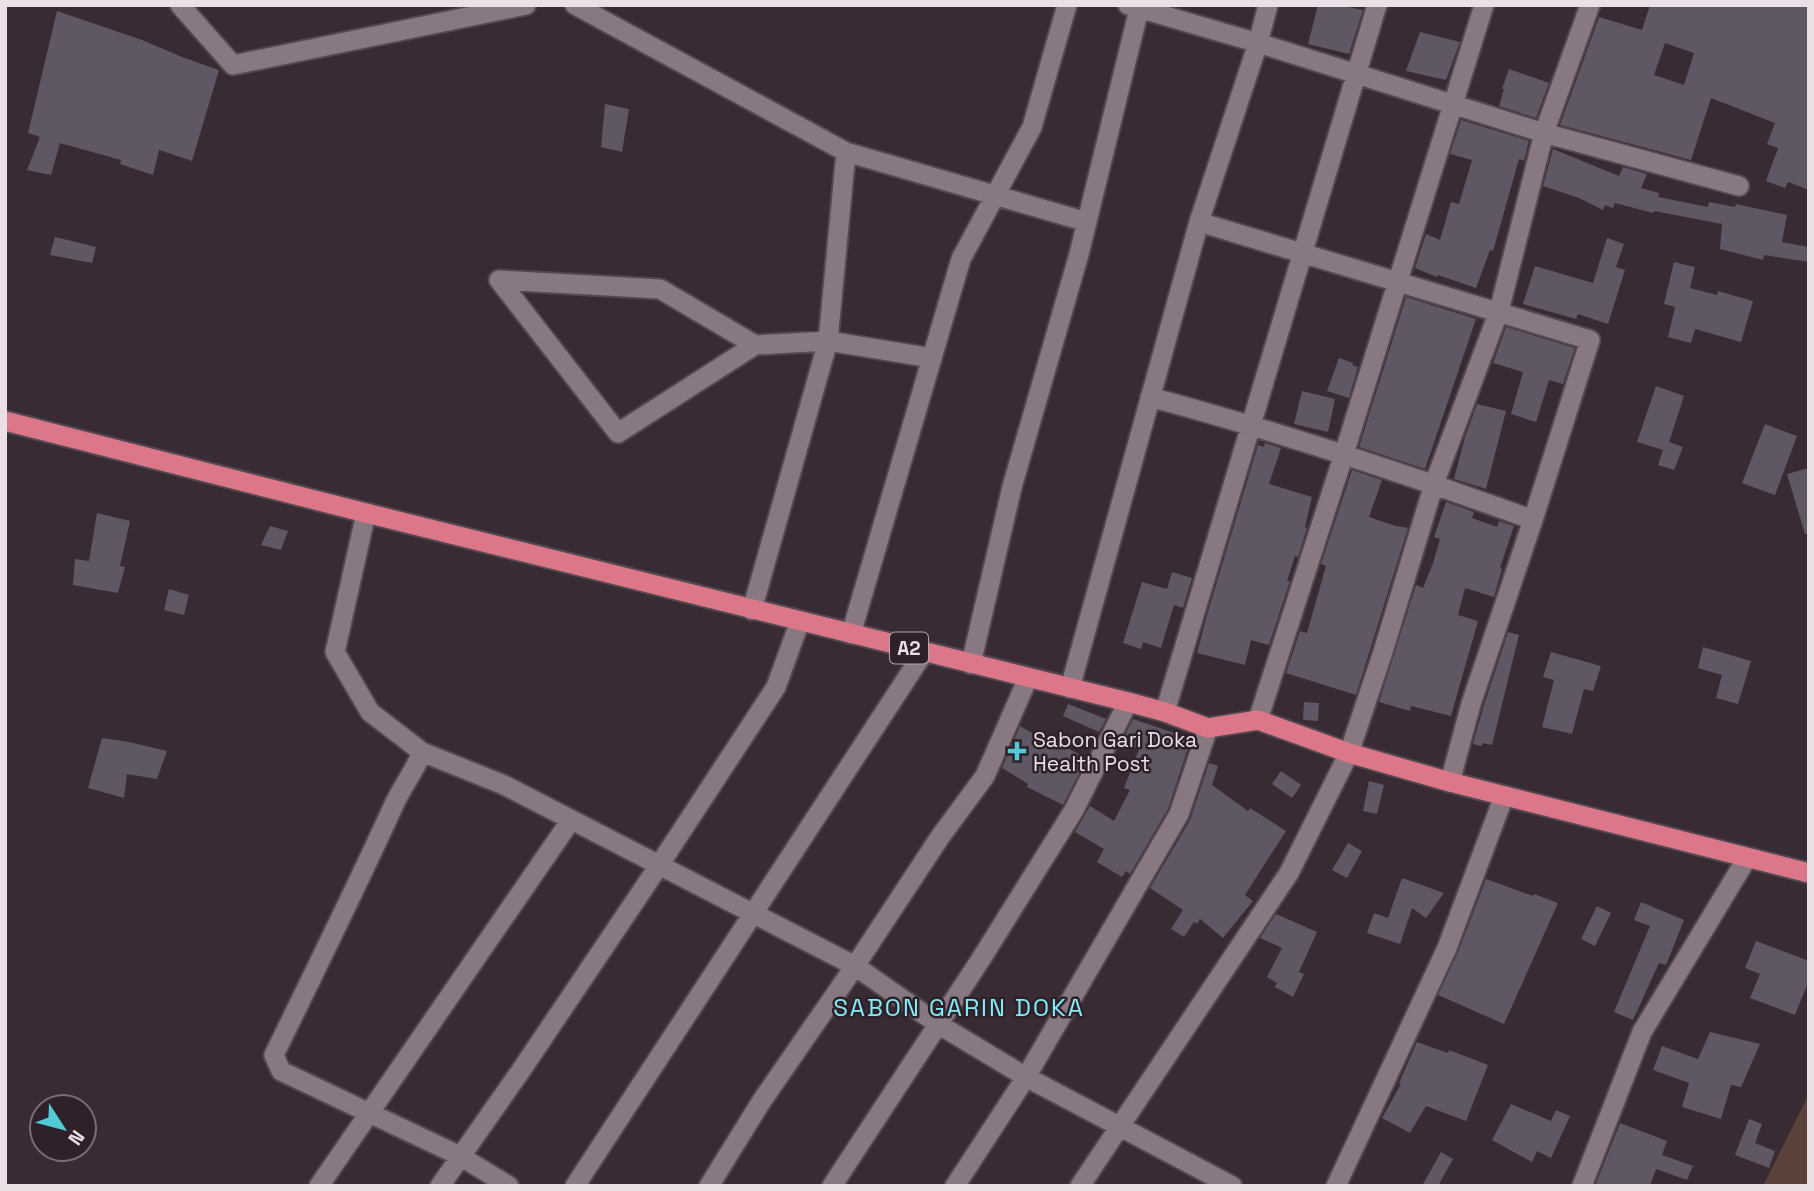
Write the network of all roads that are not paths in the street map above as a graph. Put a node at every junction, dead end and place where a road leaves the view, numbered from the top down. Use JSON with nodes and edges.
{"nodes":[{"id":1,"x":180,"y":5,"type":"edge"},
{"id":2,"x":526,"y":5,"type":"edge"},
{"id":3,"x":575,"y":5,"type":"edge"},
{"id":4,"x":1067,"y":5,"type":"edge"},
{"id":5,"x":1268,"y":5,"type":"edge"},
{"id":6,"x":1377,"y":5,"type":"edge"},
{"id":7,"x":1484,"y":5,"type":"edge"},
{"id":8,"x":1590,"y":5,"type":"edge"},
{"id":9,"x":1136,"y":6,"type":"edge"},
{"id":10,"x":1258,"y":43,"type":"junction"},
{"id":11,"x":1357,"y":74,"type":"junction"},
{"id":12,"x":1454,"y":103,"type":"junction"},
{"id":13,"x":1544,"y":132,"type":"junction"},
{"id":14,"x":846,"y":152,"type":"junction"},
{"id":15,"x":1740,"y":186,"type":"dead end"},
{"id":16,"x":995,"y":196,"type":"junction"},
{"id":17,"x":1087,"y":222,"type":"junction"},
{"id":18,"x":1199,"y":222,"type":"junction"},
{"id":19,"x":1304,"y":253,"type":"junction"},
{"id":20,"x":1399,"y":281,"type":"junction"},
{"id":21,"x":1499,"y":311,"type":"junction"},
{"id":22,"x":828,"y":341,"type":"junction"},
{"id":23,"x":755,"y":345,"type":"junction"},
{"id":24,"x":932,"y":358,"type":"junction"},
{"id":25,"x":1150,"y":397,"type":"junction"},
{"id":26,"x":5,"y":421,"type":"edge"},
{"id":27,"x":1250,"y":424,"type":"junction"},
{"id":28,"x":1344,"y":454,"type":"junction"},
{"id":29,"x":1434,"y":484,"type":"junction"},
{"id":30,"x":366,"y":513,"type":"junction"},
{"id":31,"x":1533,"y":520,"type":"junction"},
{"id":32,"x":752,"y":610,"type":"junction"},
{"id":33,"x":800,"y":621,"type":"junction"},
{"id":34,"x":851,"y":634,"type":"junction"},
{"id":35,"x":924,"y":652,"type":"junction"},
{"id":36,"x":971,"y":664,"type":"junction"},
{"id":37,"x":1028,"y":678,"type":"junction"},
{"id":38,"x":1070,"y":688,"type":"junction"},
{"id":39,"x":1128,"y":702,"type":"junction"},
{"id":40,"x":1165,"y":712,"type":"junction"},
{"id":41,"x":1258,"y":720,"type":"junction"},
{"id":42,"x":1208,"y":728,"type":"junction"},
{"id":43,"x":422,"y":752,"type":"junction"},
{"id":44,"x":1349,"y":753,"type":"junction"},
{"id":45,"x":1450,"y":782,"type":"junction"},
{"id":46,"x":1504,"y":796,"type":"junction"},
{"id":47,"x":571,"y":820,"type":"junction"},
{"id":48,"x":1747,"y":858,"type":"junction"},
{"id":49,"x":659,"y":865,"type":"junction"},
{"id":50,"x":1809,"y":873,"type":"edge"},
{"id":51,"x":753,"y":914,"type":"junction"},
{"id":52,"x":855,"y":965,"type":"junction"},
{"id":53,"x":938,"y":1024,"type":"junction"},
{"id":54,"x":1026,"y":1077,"type":"junction"},
{"id":55,"x":369,"y":1114,"type":"junction"},
{"id":56,"x":1120,"y":1125,"type":"junction"},
{"id":57,"x":460,"y":1156,"type":"junction"},
{"id":58,"x":319,"y":1186,"type":"edge"},
{"id":59,"x":440,"y":1186,"type":"edge"},
{"id":60,"x":509,"y":1186,"type":"edge"},
{"id":61,"x":575,"y":1186,"type":"edge"},
{"id":62,"x":709,"y":1186,"type":"edge"},
{"id":63,"x":832,"y":1186,"type":"edge"},
{"id":64,"x":955,"y":1186,"type":"edge"},
{"id":65,"x":1080,"y":1186,"type":"edge"},
{"id":66,"x":1232,"y":1186,"type":"edge"},
{"id":67,"x":1336,"y":1186,"type":"edge"},
{"id":68,"x":1583,"y":1186,"type":"edge"}],
"edges":[{"from":1,"to":2,"type":"street"},
{"from":3,"to":14,"type":"street"},
{"from":4,"to":16,"type":"street"},
{"from":5,"to":10,"type":"street"},
{"from":6,"to":11,"type":"street"},
{"from":7,"to":12,"type":"street"},
{"from":8,"to":13,"type":"street"},
{"from":9,"to":10,"type":"street"},
{"from":9,"to":17,"type":"street"},
{"from":10,"to":11,"type":"street"},
{"from":10,"to":18,"type":"street"},
{"from":11,"to":12,"type":"street"},
{"from":11,"to":19,"type":"street"},
{"from":12,"to":13,"type":"street"},
{"from":12,"to":20,"type":"street"},
{"from":13,"to":15,"type":"street"},
{"from":13,"to":21,"type":"street"},
{"from":14,"to":16,"type":"street"},
{"from":14,"to":22,"type":"street"},
{"from":16,"to":17,"type":"street"},
{"from":16,"to":24,"type":"street"},
{"from":17,"to":36,"type":"street"},
{"from":18,"to":19,"type":"street"},
{"from":18,"to":25,"type":"street"},
{"from":19,"to":20,"type":"street"},
{"from":19,"to":27,"type":"street"},
{"from":20,"to":21,"type":"street"},
{"from":20,"to":28,"type":"street"},
{"from":21,"to":29,"type":"street"},
{"from":21,"to":31,"type":"street"},
{"from":22,"to":23,"type":"street"},
{"from":22,"to":24,"type":"street"},
{"from":22,"to":32,"type":"street"},
{"from":23,"to":23,"type":"street"},
{"from":24,"to":34,"type":"street"},
{"from":25,"to":27,"type":"street"},
{"from":25,"to":38,"type":"street"},
{"from":26,"to":30,"type":"highway","number":"A2"},
{"from":27,"to":28,"type":"street"},
{"from":27,"to":40,"type":"street"},
{"from":28,"to":29,"type":"street"},
{"from":28,"to":41,"type":"street"},
{"from":29,"to":31,"type":"street"},
{"from":29,"to":44,"type":"street"},
{"from":30,"to":32,"type":"highway","number":"A2"},
{"from":30,"to":43,"type":"street"},
{"from":31,"to":45,"type":"street"},
{"from":32,"to":33,"type":"highway","number":"A2"},
{"from":33,"to":34,"type":"highway","number":"A2"},
{"from":33,"to":49,"type":"street"},
{"from":34,"to":35,"type":"highway","number":"A2"},
{"from":35,"to":36,"type":"highway","number":"A2"},
{"from":35,"to":51,"type":"street"},
{"from":36,"to":37,"type":"highway","number":"A2"},
{"from":37,"to":38,"type":"highway","number":"A2"},
{"from":37,"to":52,"type":"street"},
{"from":38,"to":39,"type":"highway","number":"A2"},
{"from":39,"to":40,"type":"highway","number":"A2"},
{"from":39,"to":53,"type":"street"},
{"from":40,"to":42,"type":"highway","number":"A2"},
{"from":41,"to":42,"type":"highway","number":"A2"},
{"from":41,"to":44,"type":"highway","number":"A2"},
{"from":42,"to":54,"type":"street"},
{"from":43,"to":47,"type":"street"},
{"from":43,"to":55,"type":"street"},
{"from":44,"to":45,"type":"highway","number":"A2"},
{"from":44,"to":56,"type":"street"},
{"from":45,"to":46,"type":"highway","number":"A2"},
{"from":46,"to":48,"type":"highway","number":"A2"},
{"from":46,"to":67,"type":"street"},
{"from":47,"to":49,"type":"street"},
{"from":47,"to":55,"type":"street"},
{"from":48,"to":50,"type":"highway","number":"A2"},
{"from":48,"to":68,"type":"street"},
{"from":49,"to":51,"type":"street"},
{"from":49,"to":57,"type":"street"},
{"from":51,"to":52,"type":"street"},
{"from":51,"to":61,"type":"street"},
{"from":52,"to":53,"type":"street"},
{"from":52,"to":62,"type":"street"},
{"from":53,"to":54,"type":"street"},
{"from":53,"to":63,"type":"street"},
{"from":54,"to":56,"type":"street"},
{"from":54,"to":64,"type":"street"},
{"from":55,"to":57,"type":"street"},
{"from":55,"to":58,"type":"street"},
{"from":56,"to":65,"type":"street"},
{"from":56,"to":66,"type":"street"},
{"from":57,"to":59,"type":"street"},
{"from":57,"to":60,"type":"street"}]}
